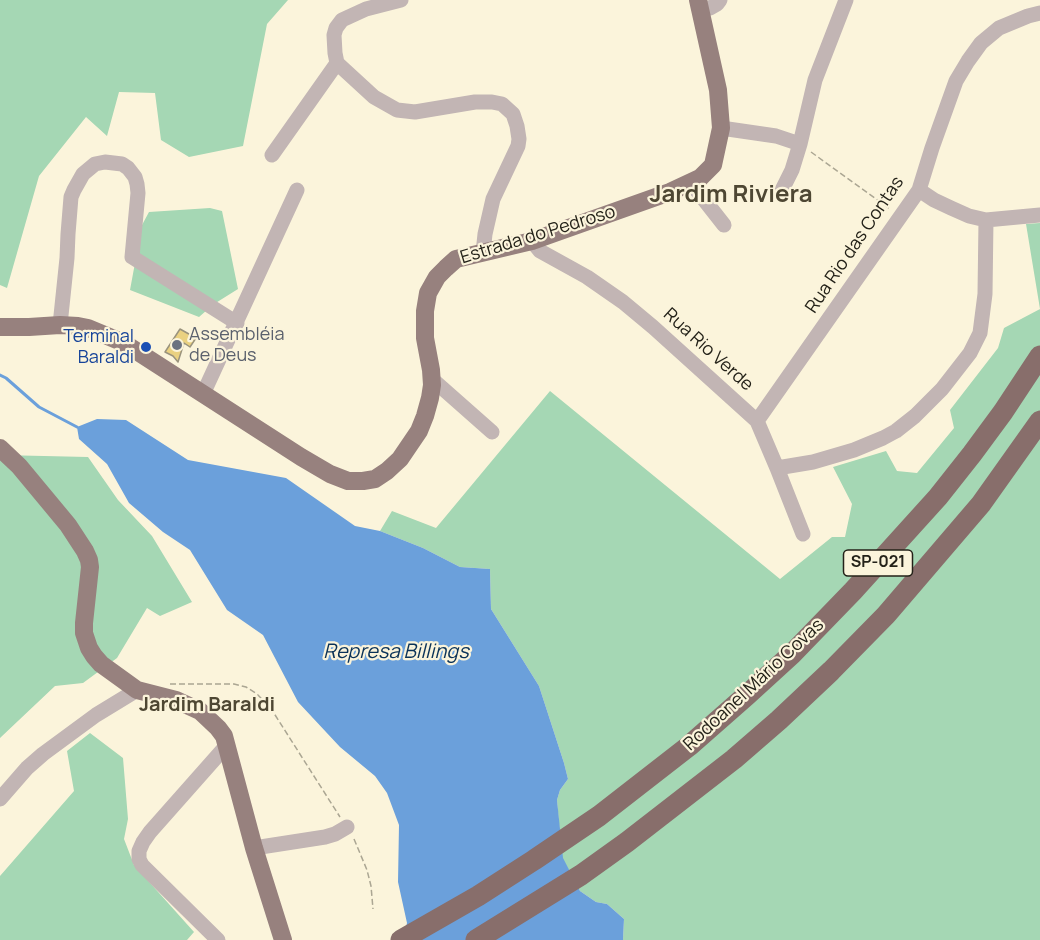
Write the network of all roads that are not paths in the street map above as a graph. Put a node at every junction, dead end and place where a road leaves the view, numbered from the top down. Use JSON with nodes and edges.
{"nodes":[{"id":1,"x":401,"y":0,"type":"edge"},
{"id":2,"x":720,"y":0,"type":"edge"},
{"id":3,"x":846,"y":0,"type":"edge"},
{"id":4,"x":698,"y":4,"type":"edge"},
{"id":5,"x":1040,"y":13,"type":"edge"},
{"id":6,"x":338,"y":63,"type":"junction"},
{"id":7,"x":721,"y":128,"type":"junction"},
{"id":8,"x":800,"y":144,"type":"junction"},
{"id":9,"x":272,"y":155,"type":"dead end"},
{"id":10,"x":691,"y":183,"type":"junction"},
{"id":11,"x":297,"y":190,"type":"dead end"},
{"id":12,"x":782,"y":190,"type":"dead end"},
{"id":13,"x":919,"y":190,"type":"junction"},
{"id":14,"x":1040,"y":215,"type":"edge"},
{"id":15,"x":986,"y":220,"type":"junction"},
{"id":16,"x":724,"y":225,"type":"dead end"},
{"id":17,"x":532,"y":241,"type":"junction"},
{"id":18,"x":483,"y":253,"type":"junction"},
{"id":19,"x":237,"y":323,"type":"junction"},
{"id":20,"x":60,"y":325,"type":"junction"},
{"id":21,"x":0,"y":327,"type":"edge"},
{"id":22,"x":1040,"y":356,"type":"edge"},
{"id":23,"x":432,"y":379,"type":"junction"},
{"id":24,"x":203,"y":394,"type":"junction"},
{"id":25,"x":757,"y":421,"type":"junction"},
{"id":26,"x":1040,"y":422,"type":"edge"},
{"id":27,"x":492,"y":432,"type":"dead end"},
{"id":28,"x":0,"y":448,"type":"edge"},
{"id":29,"x":777,"y":468,"type":"junction"},
{"id":30,"x":803,"y":534,"type":"dead end"},
{"id":31,"x":137,"y":690,"type":"junction"},
{"id":32,"x":227,"y":745,"type":"junction"},
{"id":33,"x":0,"y":799,"type":"edge"},
{"id":34,"x":347,"y":827,"type":"road end"},
{"id":35,"x":254,"y":848,"type":"junction"},
{"id":36,"x":218,"y":940,"type":"edge"},
{"id":37,"x":283,"y":940,"type":"edge"},
{"id":38,"x":401,"y":940,"type":"edge"},
{"id":39,"x":476,"y":940,"type":"edge"}],
"edges":[{"from":1,"to":6,"type":"street"},
{"from":2,"to":4,"type":"street"},
{"from":3,"to":8,"type":"street"},
{"from":4,"to":7,"type":"main road","name":"Estrada do Pedroso"},
{"from":5,"to":13,"type":"street","name":"Rua Rio das Contas"},
{"from":6,"to":9,"type":"street"},
{"from":6,"to":18,"type":"street"},
{"from":7,"to":8,"type":"street"},
{"from":7,"to":10,"type":"main road","name":"Estrada do Pedroso"},
{"from":8,"to":12,"type":"street"},
{"from":10,"to":16,"type":"street"},
{"from":10,"to":17,"type":"main road","name":"Estrada do Pedroso"},
{"from":11,"to":19,"type":"street"},
{"from":13,"to":15,"type":"street"},
{"from":13,"to":25,"type":"street","name":"Rua Rio das Contas"},
{"from":14,"to":15,"type":"street"},
{"from":15,"to":29,"type":"street"},
{"from":17,"to":18,"type":"main road","name":"Estrada do Pedroso"},
{"from":17,"to":25,"type":"street","name":"Rua Rio Verde"},
{"from":18,"to":23,"type":"main road","name":"Estrada do Pedroso"},
{"from":19,"to":20,"type":"street"},
{"from":19,"to":24,"type":"street"},
{"from":20,"to":21,"type":"main road","name":"Estrada do Pedroso"},
{"from":20,"to":24,"type":"main road","name":"Estrada do Pedroso"},
{"from":22,"to":38,"type":"highway","name":"Rodoanel Mário Covas","number":"SP-021"},
{"from":23,"to":24,"type":"main road","name":"Estrada do Pedroso"},
{"from":23,"to":27,"type":"street"},
{"from":25,"to":29,"type":"street","name":"Rua Rio Verde"},
{"from":26,"to":39,"type":"highway","number":"SP-021"},
{"from":28,"to":31,"type":"main road"},
{"from":29,"to":30,"type":"street","name":"Rua Rio Verde"},
{"from":31,"to":32,"type":"main road"},
{"from":31,"to":33,"type":"street"},
{"from":32,"to":35,"type":"main road"},
{"from":32,"to":36,"type":"street"},
{"from":34,"to":35,"type":"street"},
{"from":35,"to":37,"type":"main road"}]}
